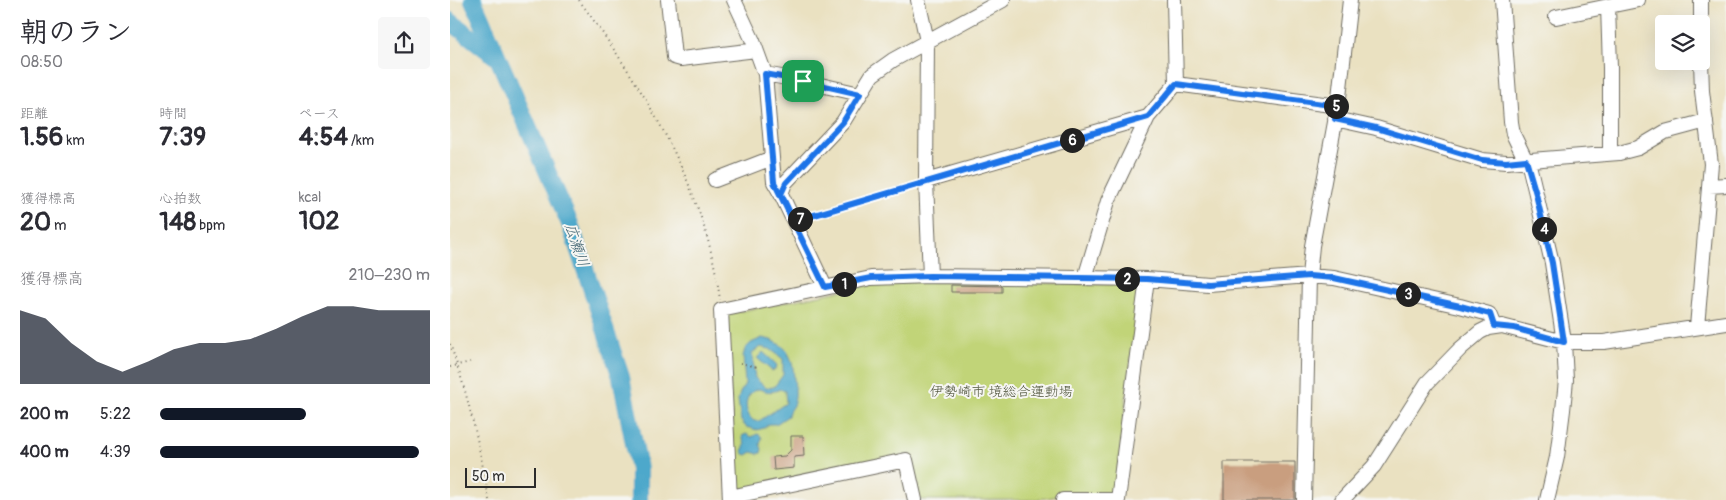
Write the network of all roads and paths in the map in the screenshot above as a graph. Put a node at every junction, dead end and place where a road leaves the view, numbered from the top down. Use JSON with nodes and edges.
{"nodes":[{"id":1,"x":579,"y":0,"type":"edge"},
{"id":2,"x":668,"y":0,"type":"edge"},
{"id":3,"x":734,"y":0,"type":"edge"},
{"id":4,"x":918,"y":0,"type":"edge"},
{"id":5,"x":1003,"y":0,"type":"edge"},
{"id":6,"x":1174,"y":0,"type":"edge"},
{"id":7,"x":1350,"y":0,"type":"edge"},
{"id":8,"x":1502,"y":0,"type":"edge"},
{"id":9,"x":1638,"y":0,"type":"edge"},
{"id":10,"x":1701,"y":0,"type":"edge"},
{"id":11,"x":1608,"y":6,"type":"junction"},
{"id":12,"x":1701,"y":15,"type":"edge"},
{"id":13,"x":1556,"y":17,"type":"dead end"},
{"id":14,"x":926,"y":41,"type":"junction"},
{"id":15,"x":756,"y":50,"type":"junction"},
{"id":16,"x":1701,"y":70,"type":"edge"},
{"id":17,"x":765,"y":74,"type":"junction"},
{"id":18,"x":1176,"y":84,"type":"junction"},
{"id":19,"x":860,"y":94,"type":"junction"},
{"id":20,"x":1336,"y":112,"type":"junction"},
{"id":21,"x":1148,"y":117,"type":"junction"},
{"id":22,"x":1706,"y":121,"type":"junction"},
{"id":23,"x":1610,"y":154,"type":"junction"},
{"id":24,"x":772,"y":158,"type":"junction"},
{"id":25,"x":1526,"y":160,"type":"junction"},
{"id":26,"x":715,"y":180,"type":"dead end"},
{"id":27,"x":926,"y":182,"type":"junction"},
{"id":28,"x":1726,"y":184,"type":"edge"},
{"id":29,"x":1709,"y":186,"type":"junction"},
{"id":30,"x":781,"y":194,"type":"junction"},
{"id":31,"x":794,"y":221,"type":"junction"},
{"id":32,"x":930,"y":276,"type":"junction"},
{"id":33,"x":1309,"y":276,"type":"junction"},
{"id":34,"x":1085,"y":278,"type":"junction"},
{"id":35,"x":1147,"y":279,"type":"junction"},
{"id":36,"x":825,"y":287,"type":"junction"},
{"id":37,"x":721,"y":310,"type":"junction"},
{"id":38,"x":1726,"y":323,"type":"edge"},
{"id":39,"x":1494,"y":326,"type":"junction"},
{"id":40,"x":1697,"y":327,"type":"junction"},
{"id":41,"x":1564,"y":342,"type":"junction"},
{"id":42,"x":450,"y":344,"type":"edge"},
{"id":43,"x":470,"y":362,"type":"dead end"},
{"id":44,"x":740,"y":363,"type":"dead end"},
{"id":45,"x":458,"y":365,"type":"junction"},
{"id":46,"x":748,"y":365,"type":"dead end"},
{"id":47,"x":450,"y":367,"type":"edge"},
{"id":48,"x":730,"y":499,"type":"edge"},
{"id":49,"x":489,"y":500,"type":"edge"},
{"id":50,"x":915,"y":500,"type":"edge"},
{"id":51,"x":1063,"y":500,"type":"edge"},
{"id":52,"x":1118,"y":500,"type":"edge"},
{"id":53,"x":1304,"y":500,"type":"edge"},
{"id":54,"x":1342,"y":500,"type":"edge"},
{"id":55,"x":1547,"y":500,"type":"edge"}],
"edges":[{"from":1,"to":37,"type":"path"},
{"from":2,"to":15,"type":"street"},
{"from":3,"to":15,"type":"street"},
{"from":4,"to":14,"type":"street"},
{"from":5,"to":14,"type":"street"},
{"from":6,"to":18,"type":"street"},
{"from":7,"to":20,"type":"street"},
{"from":8,"to":25,"type":"street"},
{"from":9,"to":11,"type":"street"},
{"from":10,"to":12,"type":"street"},
{"from":11,"to":13,"type":"street"},
{"from":11,"to":23,"type":"street"},
{"from":14,"to":19,"type":"street"},
{"from":14,"to":27,"type":"street"},
{"from":15,"to":17,"type":"street"},
{"from":16,"to":22,"type":"street"},
{"from":17,"to":19,"type":"street"},
{"from":17,"to":24,"type":"street"},
{"from":18,"to":20,"type":"street"},
{"from":18,"to":21,"type":"street"},
{"from":19,"to":30,"type":"street"},
{"from":20,"to":25,"type":"street"},
{"from":20,"to":33,"type":"street"},
{"from":21,"to":27,"type":"street"},
{"from":21,"to":34,"type":"street"},
{"from":22,"to":23,"type":"street"},
{"from":22,"to":29,"type":"street"},
{"from":23,"to":25,"type":"street"},
{"from":24,"to":26,"type":"street"},
{"from":24,"to":30,"type":"street"},
{"from":25,"to":41,"type":"street"},
{"from":27,"to":31,"type":"path"},
{"from":27,"to":32,"type":"street"},
{"from":28,"to":29,"type":"street"},
{"from":29,"to":40,"type":"street"},
{"from":30,"to":31,"type":"street"},
{"from":31,"to":36,"type":"street"},
{"from":32,"to":34,"type":"street"},
{"from":32,"to":36,"type":"street"},
{"from":33,"to":35,"type":"street"},
{"from":33,"to":39,"type":"street"},
{"from":33,"to":53,"type":"street"},
{"from":34,"to":35,"type":"street"},
{"from":35,"to":52,"type":"street"},
{"from":36,"to":37,"type":"street"},
{"from":37,"to":48,"type":"street"},
{"from":38,"to":40,"type":"street"},
{"from":39,"to":41,"type":"street"},
{"from":39,"to":54,"type":"street"},
{"from":40,"to":41,"type":"street"},
{"from":41,"to":55,"type":"street"},
{"from":42,"to":45,"type":"path"},
{"from":43,"to":45,"type":"path"},
{"from":44,"to":46,"type":"path"},
{"from":45,"to":47,"type":"path"},
{"from":45,"to":49,"type":"path"},
{"from":48,"to":50,"type":"street"},
{"from":51,"to":52,"type":"street"}]}
